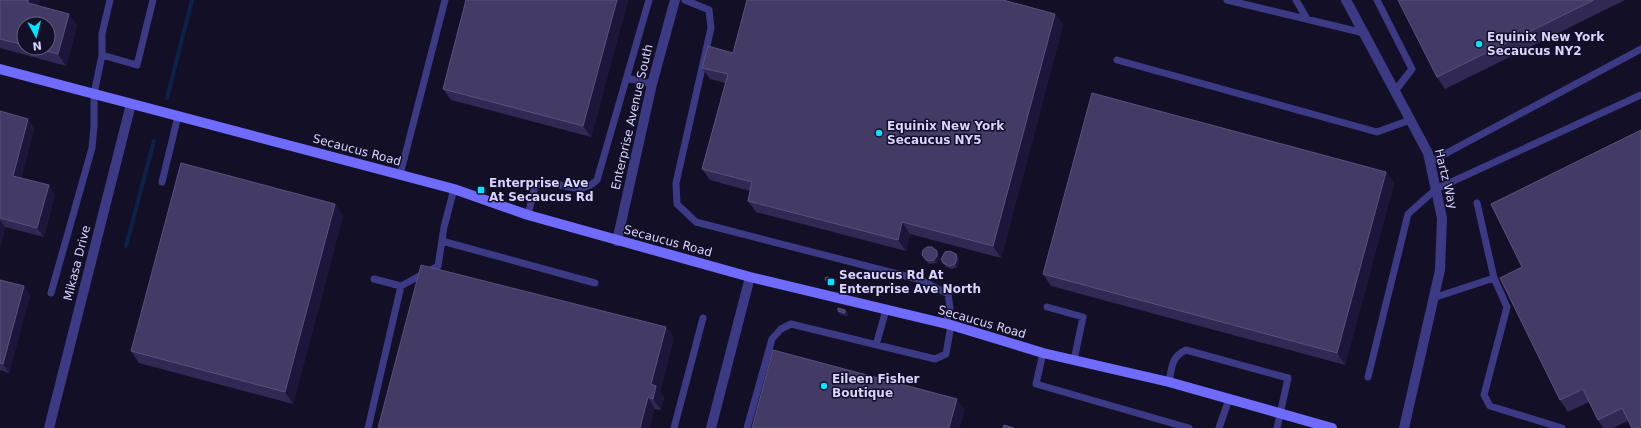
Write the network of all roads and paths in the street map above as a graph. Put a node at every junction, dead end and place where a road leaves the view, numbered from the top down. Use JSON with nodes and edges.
{"nodes":[{"id":1,"x":110,"y":0,"type":"edge"},
{"id":2,"x":153,"y":0,"type":"edge"},
{"id":3,"x":445,"y":0,"type":"edge"},
{"id":4,"x":649,"y":0,"type":"edge"},
{"id":5,"x":675,"y":0,"type":"edge"},
{"id":6,"x":685,"y":0,"type":"edge"},
{"id":7,"x":1227,"y":0,"type":"edge"},
{"id":8,"x":1296,"y":0,"type":"edge"},
{"id":9,"x":1346,"y":0,"type":"edge"},
{"id":10,"x":1377,"y":0,"type":"edge"},
{"id":11,"x":1307,"y":19,"type":"junction"},
{"id":12,"x":1364,"y":33,"type":"junction"},
{"id":13,"x":1641,"y":49,"type":"edge"},
{"id":14,"x":102,"y":55,"type":"junction"},
{"id":15,"x":1118,"y":60,"type":"dead end"},
{"id":16,"x":0,"y":69,"type":"edge"},
{"id":17,"x":627,"y":78,"type":"junction"},
{"id":18,"x":652,"y":84,"type":"junction"},
{"id":19,"x":1395,"y":91,"type":"junction"},
{"id":20,"x":94,"y":94,"type":"junction"},
{"id":21,"x":1641,"y":95,"type":"edge"},
{"id":22,"x":131,"y":104,"type":"junction"},
{"id":23,"x":178,"y":116,"type":"junction"},
{"id":24,"x":1410,"y":120,"type":"junction"},
{"id":25,"x":1430,"y":162,"type":"junction"},
{"id":26,"x":400,"y":175,"type":"junction"},
{"id":27,"x":162,"y":182,"type":"dead end"},
{"id":28,"x":454,"y":189,"type":"junction"},
{"id":29,"x":1436,"y":189,"type":"junction"},
{"id":30,"x":1477,"y":203,"type":"dead end"},
{"id":31,"x":528,"y":215,"type":"junction"},
{"id":32,"x":442,"y":241,"type":"junction"},
{"id":33,"x":617,"y":241,"type":"junction"},
{"id":34,"x":750,"y":277,"type":"junction"},
{"id":35,"x":1494,"y":278,"type":"junction"},
{"id":36,"x":374,"y":279,"type":"dead end"},
{"id":37,"x":595,"y":283,"type":"dead end"},
{"id":38,"x":401,"y":286,"type":"junction"},
{"id":39,"x":50,"y":293,"type":"dead end"},
{"id":40,"x":1433,"y":298,"type":"junction"},
{"id":41,"x":1047,"y":307,"type":"dead end"},
{"id":42,"x":886,"y":310,"type":"junction"},
{"id":43,"x":703,"y":318,"type":"dead end"},
{"id":44,"x":949,"y":325,"type":"junction"},
{"id":45,"x":876,"y":345,"type":"junction"},
{"id":46,"x":1043,"y":353,"type":"junction"},
{"id":47,"x":1074,"y":360,"type":"junction"},
{"id":48,"x":1368,"y":377,"type":"dead end"},
{"id":49,"x":1169,"y":382,"type":"junction"},
{"id":50,"x":1229,"y":399,"type":"junction"},
{"id":51,"x":1280,"y":414,"type":"junction"},
{"id":52,"x":49,"y":428,"type":"edge"},
{"id":53,"x":368,"y":428,"type":"edge"},
{"id":54,"x":674,"y":428,"type":"edge"},
{"id":55,"x":711,"y":428,"type":"edge"},
{"id":56,"x":746,"y":428,"type":"edge"},
{"id":57,"x":1189,"y":428,"type":"edge"},
{"id":58,"x":1219,"y":428,"type":"edge"},
{"id":59,"x":1277,"y":428,"type":"edge"},
{"id":60,"x":1332,"y":428,"type":"edge"},
{"id":61,"x":1404,"y":428,"type":"edge"},
{"id":62,"x":1562,"y":428,"type":"edge"}],
"edges":[{"from":1,"to":14,"type":"lane"},
{"from":2,"to":14,"type":"lane"},
{"from":3,"to":26,"type":"lane"},
{"from":4,"to":17,"type":"lane"},
{"from":5,"to":18,"type":"street","name":"Enterprise Avenue South"},
{"from":6,"to":44,"type":"lane"},
{"from":7,"to":11,"type":"lane"},
{"from":8,"to":11,"type":"lane"},
{"from":9,"to":12,"type":"street","name":"Hartz Way"},
{"from":10,"to":19,"type":"lane"},
{"from":11,"to":12,"type":"lane"},
{"from":12,"to":19,"type":"street","name":"Hartz Way"},
{"from":13,"to":25,"type":"lane"},
{"from":14,"to":20,"type":"lane"},
{"from":15,"to":24,"type":"lane"},
{"from":16,"to":20,"type":"main road","name":"Secaucus Road"},
{"from":17,"to":18,"type":"lane"},
{"from":17,"to":31,"type":"lane"},
{"from":18,"to":33,"type":"street","name":"Enterprise Avenue South"},
{"from":19,"to":24,"type":"street","name":"Hartz Way"},
{"from":20,"to":22,"type":"main road","name":"Secaucus Road"},
{"from":20,"to":39,"type":"lane"},
{"from":21,"to":29,"type":"lane"},
{"from":22,"to":23,"type":"main road","name":"Secaucus Road"},
{"from":22,"to":52,"type":"street","name":"Mikasa Drive"},
{"from":23,"to":26,"type":"main road","name":"Secaucus Road"},
{"from":23,"to":27,"type":"lane"},
{"from":24,"to":25,"type":"street","name":"Hartz Way"},
{"from":25,"to":29,"type":"street","name":"Hartz Way"},
{"from":26,"to":28,"type":"main road","name":"Secaucus Road"},
{"from":28,"to":31,"type":"main road","name":"Secaucus Road"},
{"from":28,"to":32,"type":"lane"},
{"from":29,"to":40,"type":"street","name":"Hartz Way"},
{"from":29,"to":48,"type":"lane"},
{"from":30,"to":35,"type":"lane"},
{"from":31,"to":33,"type":"main road","name":"Secaucus Road"},
{"from":32,"to":37,"type":"lane"},
{"from":32,"to":38,"type":"lane"},
{"from":33,"to":34,"type":"main road","name":"Secaucus Road"},
{"from":34,"to":42,"type":"main road","name":"Secaucus Road"},
{"from":34,"to":55,"type":"street"},
{"from":35,"to":40,"type":"lane"},
{"from":35,"to":62,"type":"lane"},
{"from":36,"to":38,"type":"lane"},
{"from":38,"to":53,"type":"lane"},
{"from":40,"to":61,"type":"street","name":"Hartz Way"},
{"from":41,"to":47,"type":"lane"},
{"from":42,"to":44,"type":"main road","name":"Secaucus Road"},
{"from":42,"to":45,"type":"lane"},
{"from":43,"to":54,"type":"lane"},
{"from":44,"to":45,"type":"lane"},
{"from":44,"to":46,"type":"main road","name":"Secaucus Road"},
{"from":45,"to":56,"type":"lane"},
{"from":46,"to":47,"type":"main road","name":"Secaucus Road"},
{"from":46,"to":57,"type":"lane"},
{"from":47,"to":49,"type":"main road","name":"Secaucus Road"},
{"from":49,"to":50,"type":"main road","name":"Secaucus Road"},
{"from":49,"to":51,"type":"lane"},
{"from":50,"to":51,"type":"main road","name":"Secaucus Road"},
{"from":50,"to":58,"type":"lane"},
{"from":51,"to":59,"type":"lane"},
{"from":51,"to":60,"type":"main road","name":"Secaucus Road"}]}
